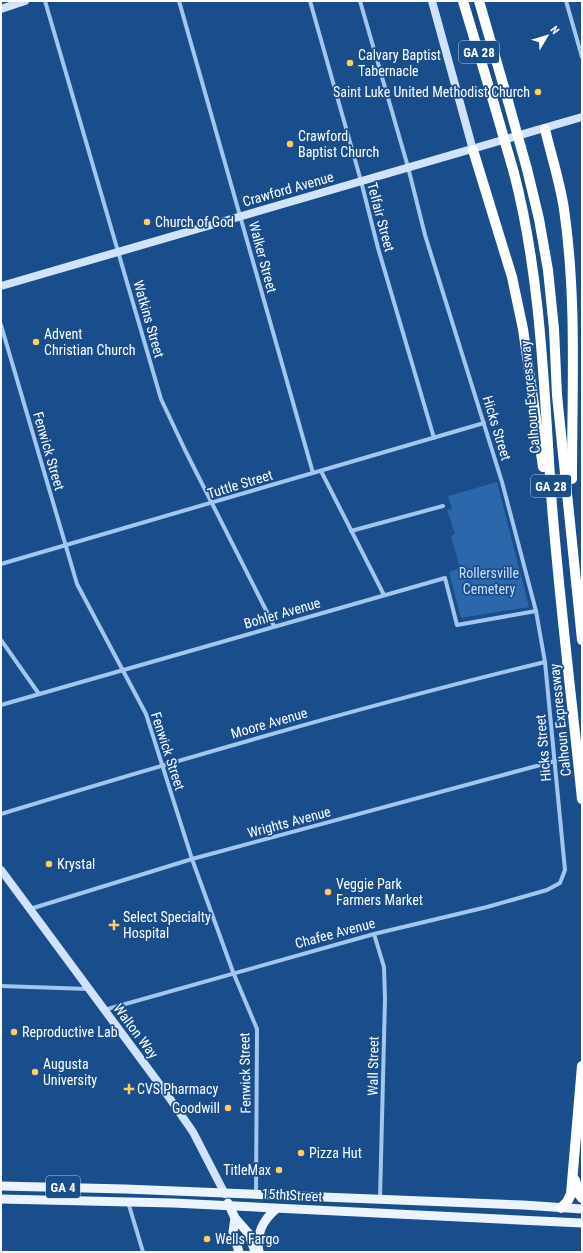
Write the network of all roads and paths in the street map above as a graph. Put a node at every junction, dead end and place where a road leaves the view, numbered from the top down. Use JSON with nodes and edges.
{"nodes":[{"id":1,"x":25,"y":1,"type":"edge"},
{"id":2,"x":45,"y":1,"type":"edge"},
{"id":3,"x":179,"y":1,"type":"edge"},
{"id":4,"x":310,"y":1,"type":"edge"},
{"id":5,"x":360,"y":1,"type":"edge"},
{"id":6,"x":432,"y":1,"type":"edge"},
{"id":7,"x":463,"y":1,"type":"edge"},
{"id":8,"x":479,"y":1,"type":"edge"},
{"id":9,"x":566,"y":1,"type":"edge"},
{"id":10,"x":1,"y":9,"type":"edge"},
{"id":11,"x":582,"y":57,"type":"edge"},
{"id":12,"x":582,"y":117,"type":"edge"},
{"id":13,"x":545,"y":129,"type":"junction"},
{"id":14,"x":473,"y":150,"type":"junction"},
{"id":15,"x":408,"y":167,"type":"junction"},
{"id":16,"x":361,"y":181,"type":"junction"},
{"id":17,"x":240,"y":216,"type":"junction"},
{"id":18,"x":118,"y":252,"type":"junction"},
{"id":19,"x":1,"y":286,"type":"edge"},
{"id":20,"x":1,"y":325,"type":"edge"},
{"id":21,"x":484,"y":423,"type":"junction"},
{"id":22,"x":434,"y":438,"type":"junction"},
{"id":23,"x":321,"y":471,"type":"junction"},
{"id":24,"x":314,"y":473,"type":"junction"},
{"id":25,"x":213,"y":504,"type":"junction"},
{"id":26,"x":443,"y":506,"type":"dead end"},
{"id":27,"x":350,"y":531,"type":"junction"},
{"id":28,"x":571,"y":534,"type":"junction"},
{"id":29,"x":65,"y":546,"type":"junction"},
{"id":30,"x":1,"y":564,"type":"edge"},
{"id":31,"x":384,"y":595,"type":"junction"},
{"id":32,"x":561,"y":596,"type":"junction"},
{"id":33,"x":536,"y":611,"type":"junction"},
{"id":34,"x":274,"y":626,"type":"junction"},
{"id":35,"x":1,"y":640,"type":"edge"},
{"id":36,"x":582,"y":640,"type":"edge"},
{"id":37,"x":545,"y":662,"type":"junction"},
{"id":38,"x":122,"y":669,"type":"junction"},
{"id":39,"x":39,"y":694,"type":"junction"},
{"id":40,"x":1,"y":705,"type":"edge"},
{"id":41,"x":555,"y":761,"type":"junction"},
{"id":42,"x":161,"y":765,"type":"junction"},
{"id":43,"x":582,"y":800,"type":"edge"},
{"id":44,"x":1,"y":814,"type":"edge"},
{"id":45,"x":192,"y":859,"type":"junction"},
{"id":46,"x":1,"y":870,"type":"edge"},
{"id":47,"x":565,"y":870,"type":"joint"},
{"id":48,"x":30,"y":909,"type":"junction"},
{"id":49,"x":374,"y":934,"type":"junction"},
{"id":50,"x":233,"y":972,"type":"junction"},
{"id":51,"x":1,"y":986,"type":"edge"},
{"id":52,"x":88,"y":989,"type":"junction"},
{"id":53,"x":103,"y":1010,"type":"junction"},
{"id":54,"x":582,"y":1066,"type":"edge"},
{"id":55,"x":574,"y":1177,"type":"junction"},
{"id":56,"x":1,"y":1186,"type":"edge"},
{"id":57,"x":225,"y":1194,"type":"junction"},
{"id":58,"x":256,"y":1195,"type":"junction"},
{"id":59,"x":582,"y":1198,"type":"edge"},
{"id":60,"x":1,"y":1199,"type":"edge"},
{"id":61,"x":380,"y":1199,"type":"junction"},
{"id":62,"x":128,"y":1202,"type":"junction"},
{"id":63,"x":230,"y":1206,"type":"junction"},
{"id":64,"x":561,"y":1208,"type":"junction"},
{"id":65,"x":276,"y":1209,"type":"junction"},
{"id":66,"x":582,"y":1209,"type":"edge"},
{"id":67,"x":235,"y":1218,"type":"junction"},
{"id":68,"x":582,"y":1223,"type":"edge"},
{"id":69,"x":143,"y":1252,"type":"edge"},
{"id":70,"x":239,"y":1252,"type":"edge"},
{"id":71,"x":255,"y":1252,"type":"edge"},
{"id":72,"x":259,"y":1252,"type":"edge"}],
"edges":[{"from":1,"to":10,"type":"street"},
{"from":2,"to":18,"type":"street","name":"Watkins Street"},
{"from":3,"to":17,"type":"street","name":"Walker Street"},
{"from":4,"to":16,"type":"street","name":"Telfair Street"},
{"from":5,"to":15,"type":"street","name":"Hicks Street"},
{"from":6,"to":14,"type":"street"},
{"from":7,"to":32,"type":"highway","name":"Calhoun Expressway","number":"GA 28","bridge":true},
{"from":8,"to":28,"type":"highway","name":"Calhoun Expressway","number":"GA 28","bridge":true},
{"from":9,"to":11,"type":"street"},
{"from":12,"to":13,"type":"street","name":"Crawford Avenue"},
{"from":13,"to":14,"type":"street","name":"Crawford Avenue"},
{"from":13,"to":28,"type":"highway"},
{"from":14,"to":15,"type":"street","name":"Crawford Avenue"},
{"from":14,"to":32,"type":"highway"},
{"from":15,"to":16,"type":"street","name":"Crawford Avenue"},
{"from":15,"to":21,"type":"street","name":"Hicks Street"},
{"from":16,"to":17,"type":"street","name":"Crawford Avenue"},
{"from":16,"to":22,"type":"street","name":"Telfair Street"},
{"from":17,"to":18,"type":"street","name":"Crawford Avenue"},
{"from":17,"to":24,"type":"street","name":"Walker Street"},
{"from":18,"to":19,"type":"street","name":"Crawford Avenue"},
{"from":18,"to":25,"type":"street","name":"Watkins Street"},
{"from":20,"to":29,"type":"street","name":"Fenwick Street"},
{"from":21,"to":22,"type":"street","name":"Tuttle Street"},
{"from":21,"to":33,"type":"street","name":"Hicks Street"},
{"from":22,"to":23,"type":"street","name":"Tuttle Street"},
{"from":23,"to":24,"type":"street","name":"Tuttle Street"},
{"from":23,"to":27,"type":"street"},
{"from":24,"to":25,"type":"street","name":"Tuttle Street"},
{"from":25,"to":29,"type":"street","name":"Tuttle Street"},
{"from":25,"to":34,"type":"street","name":"Watkins Street"},
{"from":26,"to":27,"type":"street"},
{"from":27,"to":31,"type":"street"},
{"from":28,"to":36,"type":"highway","name":"Calhoun Expressway","number":"GA 28"},
{"from":29,"to":30,"type":"street","name":"Tuttle Street"},
{"from":29,"to":38,"type":"street","name":"Fenwick Street"},
{"from":31,"to":33,"type":"street","name":"Bohler Avenue"},
{"from":31,"to":34,"type":"street","name":"Bohler Avenue"},
{"from":32,"to":43,"type":"highway","name":"Calhoun Expressway","number":"GA 28"},
{"from":33,"to":37,"type":"street","name":"Hicks Street"},
{"from":34,"to":38,"type":"street","name":"Bohler Avenue"},
{"from":35,"to":39,"type":"street"},
{"from":37,"to":41,"type":"street","name":"Hicks Street"},
{"from":37,"to":42,"type":"street","name":"Moore Avenue"},
{"from":38,"to":39,"type":"street","name":"Bohler Avenue"},
{"from":38,"to":42,"type":"street","name":"Fenwick Street"},
{"from":39,"to":40,"type":"street","name":"Bohler Avenue"},
{"from":41,"to":45,"type":"street","name":"Wrights Avenue"},
{"from":41,"to":47,"type":"street","name":"Hicks Street"},
{"from":42,"to":44,"type":"street","name":"Moore Avenue"},
{"from":42,"to":45,"type":"street","name":"Fenwick Street"},
{"from":45,"to":48,"type":"street","name":"Wrights Avenue"},
{"from":45,"to":50,"type":"street","name":"Fenwick Street"},
{"from":46,"to":48,"type":"street","name":"Walton Way"},
{"from":47,"to":49,"type":"street","name":"Chafee Avenue"},
{"from":48,"to":52,"type":"street","name":"Walton Way"},
{"from":49,"to":50,"type":"street","name":"Chafee Avenue"},
{"from":49,"to":61,"type":"street","name":"Wall Street"},
{"from":50,"to":53,"type":"street","name":"Chafee Avenue"},
{"from":50,"to":58,"type":"street","name":"Fenwick Street"},
{"from":51,"to":52,"type":"street"},
{"from":52,"to":53,"type":"street","name":"Walton Way"},
{"from":53,"to":57,"type":"street","name":"Walton Way"},
{"from":54,"to":55,"type":"highway"},
{"from":55,"to":59,"type":"highway"},
{"from":55,"to":64,"type":"highway"},
{"from":56,"to":57,"type":"main road","name":"15th Street","number":"GA 4"},
{"from":57,"to":58,"type":"main road","name":"15th Street"},
{"from":57,"to":63,"type":"main road","name":"Walton Way"},
{"from":58,"to":61,"type":"main road","name":"15th Street"},
{"from":60,"to":62,"type":"main road","name":"15th Street","number":"GA 4"},
{"from":61,"to":64,"type":"main road","name":"15th Street"},
{"from":62,"to":63,"type":"main road","name":"15th Street","number":"GA 4"},
{"from":62,"to":69,"type":"street"},
{"from":63,"to":65,"type":"main road","name":"15th Street"},
{"from":63,"to":67,"type":"main road","name":"Walton Way"},
{"from":64,"to":66,"type":"main road","name":"15th Street"},
{"from":65,"to":68,"type":"main road","name":"15th Street"},
{"from":65,"to":72,"type":"main road"},
{"from":67,"to":70,"type":"main road","name":"Walton Way"},
{"from":67,"to":71,"type":"main road","name":"Walton Way"}]}
